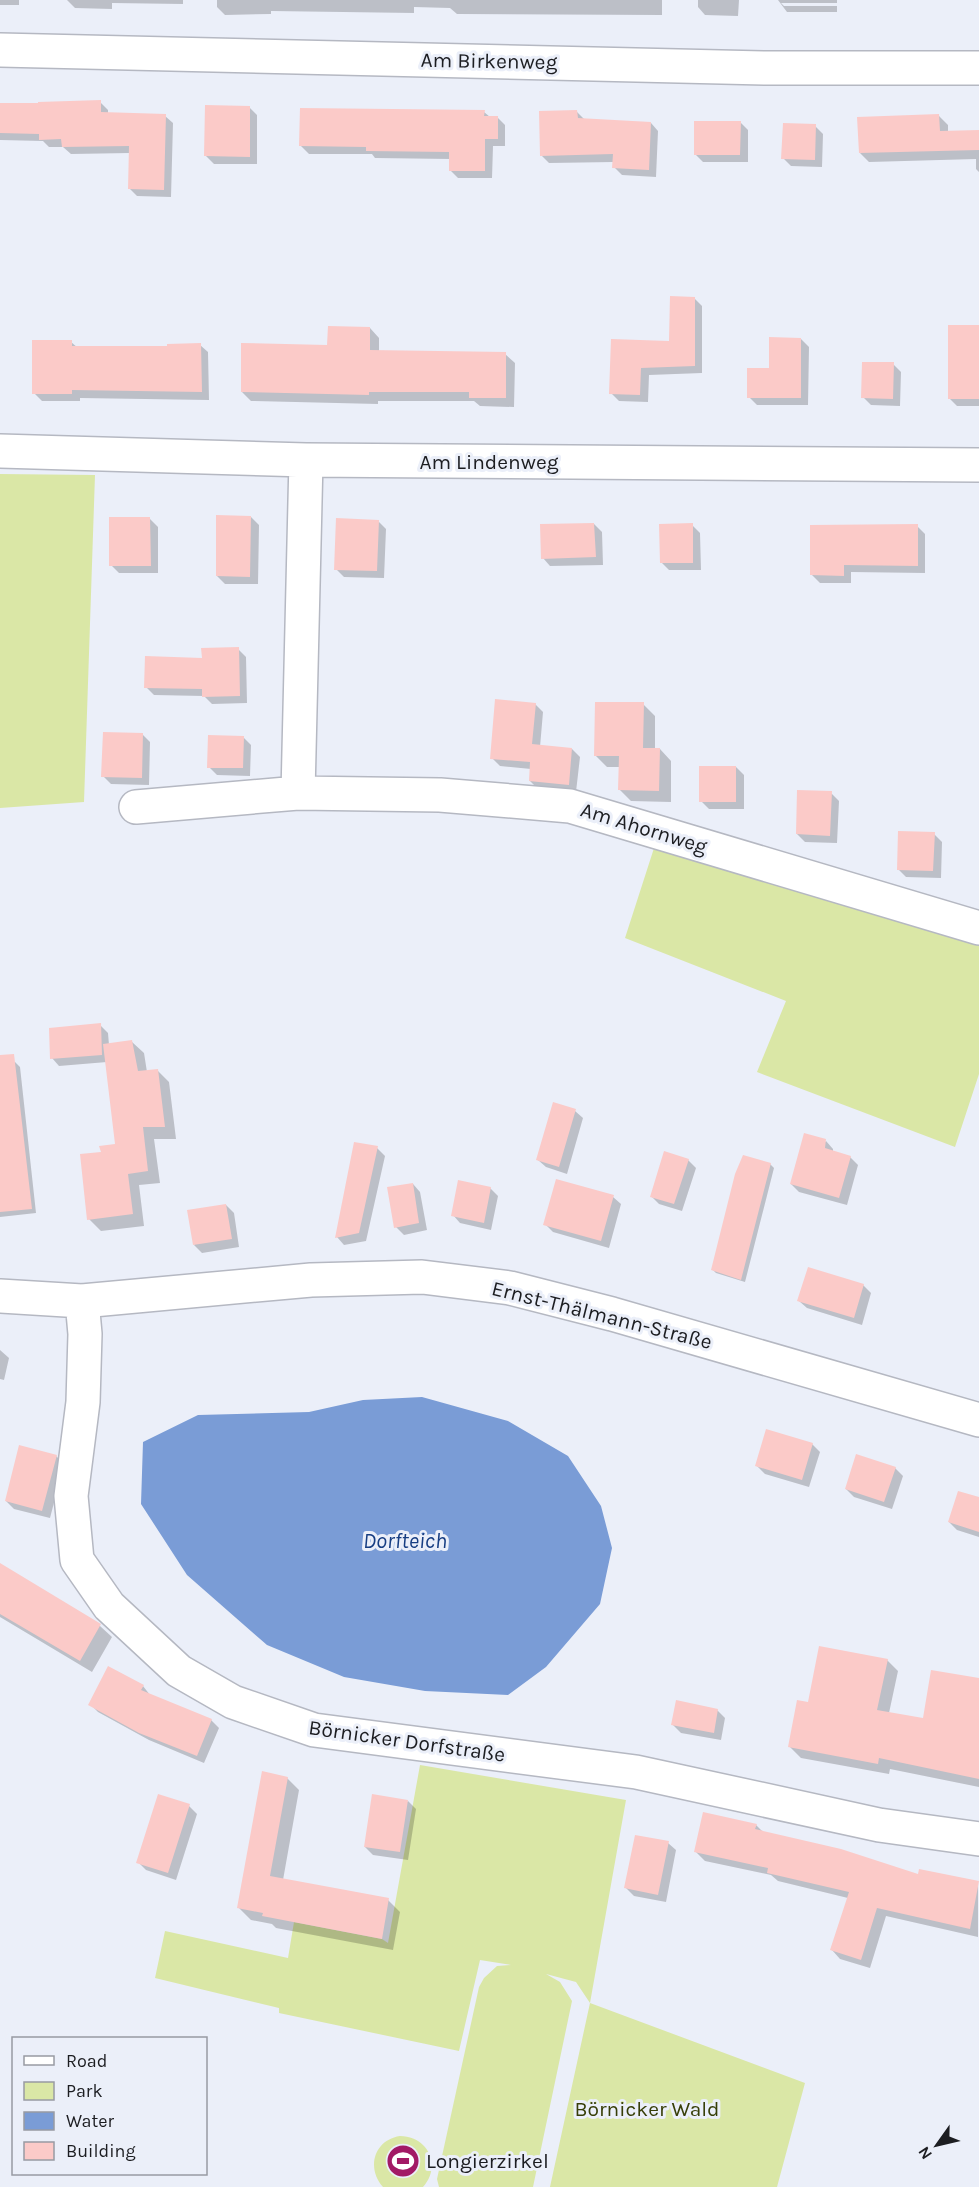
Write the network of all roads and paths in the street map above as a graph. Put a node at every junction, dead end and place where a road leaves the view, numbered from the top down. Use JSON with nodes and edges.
{"nodes":[{"id":1,"x":0,"y":50,"type":"edge"},
{"id":2,"x":979,"y":68,"type":"edge"},
{"id":3,"x":0,"y":450,"type":"edge"},
{"id":4,"x":306,"y":460,"type":"junction"},
{"id":5,"x":979,"y":465,"type":"edge"},
{"id":6,"x":298,"y":793,"type":"junction"},
{"id":7,"x":136,"y":807,"type":"dead end"},
{"id":8,"x":979,"y":928,"type":"edge"},
{"id":9,"x":0,"y":1296,"type":"edge"},
{"id":10,"x":82,"y":1300,"type":"junction"},
{"id":11,"x":979,"y":1420,"type":"edge"},
{"id":12,"x":979,"y":1839,"type":"edge"}],
"edges":[{"from":1,"to":2,"type":"street","name":"Am Birkenweg"},
{"from":3,"to":4,"type":"street","name":"Am Lindenweg"},
{"from":4,"to":5,"type":"street","name":"Am Lindenweg"},
{"from":4,"to":6,"type":"street"},
{"from":6,"to":7,"type":"street","name":"Am Ahornweg"},
{"from":6,"to":8,"type":"street","name":"Am Ahornweg"},
{"from":9,"to":10,"type":"street","name":"Ernst-Thälmann-Straße"},
{"from":10,"to":11,"type":"street","name":"Ernst-Thälmann-Straße"},
{"from":10,"to":12,"type":"street","name":"Börnicker Dorfstraße"}]}
